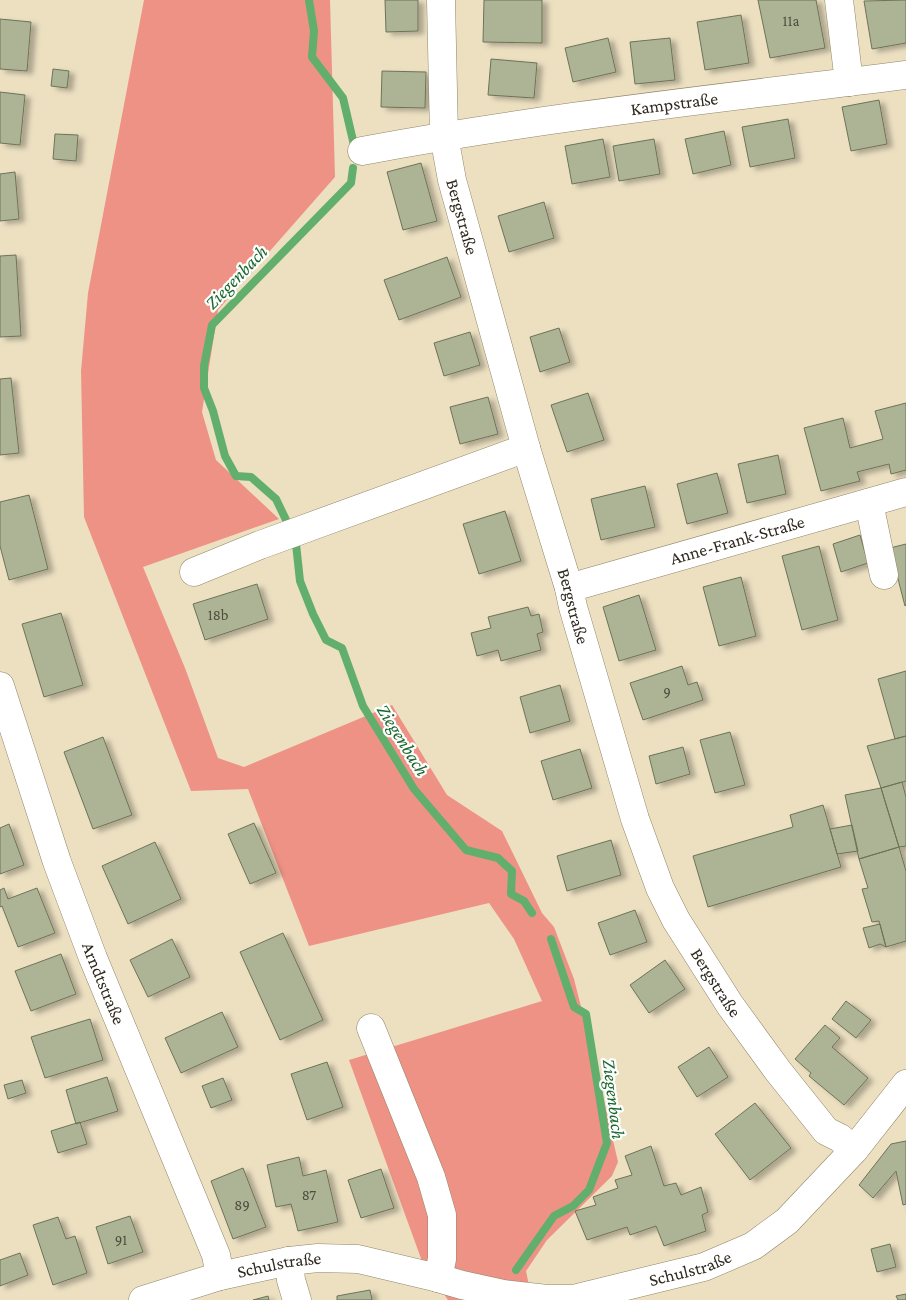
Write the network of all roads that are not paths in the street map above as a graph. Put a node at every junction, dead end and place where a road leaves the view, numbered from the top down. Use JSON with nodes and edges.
{"nodes":[{"id":1,"x":441,"y":0,"type":"edge"},
{"id":2,"x":839,"y":0,"type":"edge"},
{"id":3,"x":906,"y":74,"type":"edge"},
{"id":4,"x":849,"y":82,"type":"junction"},
{"id":5,"x":444,"y":136,"type":"junction"},
{"id":6,"x":362,"y":151,"type":"dead end"},
{"id":7,"x":526,"y":448,"type":"junction"},
{"id":8,"x":906,"y":492,"type":"edge"},
{"id":9,"x":869,"y":503,"type":"junction"},
{"id":10,"x":194,"y":572,"type":"dead end"},
{"id":11,"x":884,"y":575,"type":"dead end"},
{"id":12,"x":569,"y":588,"type":"junction"},
{"id":13,"x":0,"y":686,"type":"edge"},
{"id":14,"x":371,"y":1028,"type":"dead end"},
{"id":15,"x":906,"y":1084,"type":"edge"},
{"id":16,"x":854,"y":1150,"type":"junction"},
{"id":17,"x":289,"y":1261,"type":"junction"},
{"id":18,"x":220,"y":1276,"type":"junction"},
{"id":19,"x":438,"y":1278,"type":"junction"},
{"id":20,"x":143,"y":1300,"type":"edge"},
{"id":21,"x":298,"y":1300,"type":"edge"}],
"edges":[{"from":1,"to":5,"type":"street","name":"Bergstraße"},
{"from":2,"to":4,"type":"street"},
{"from":3,"to":4,"type":"street","name":"Kampstraße"},
{"from":4,"to":5,"type":"street","name":"Kampstraße"},
{"from":5,"to":6,"type":"street","name":"Kampstraße"},
{"from":5,"to":7,"type":"street","name":"Bergstraße"},
{"from":7,"to":10,"type":"street"},
{"from":7,"to":12,"type":"street","name":"Bergstraße"},
{"from":8,"to":9,"type":"street","name":"Anne-Frank-Straße"},
{"from":9,"to":11,"type":"street"},
{"from":9,"to":12,"type":"street","name":"Anne-Frank-Straße"},
{"from":12,"to":16,"type":"street","name":"Bergstraße"},
{"from":13,"to":18,"type":"street","name":"Arndtstraße"},
{"from":14,"to":19,"type":"street"},
{"from":15,"to":16,"type":"street","name":"Schulstraße"},
{"from":16,"to":19,"type":"street","name":"Schulstraße"},
{"from":17,"to":18,"type":"street","name":"Schulstraße"},
{"from":17,"to":19,"type":"street","name":"Schulstraße"},
{"from":17,"to":21,"type":"street"},
{"from":18,"to":20,"type":"street","name":"Schulstraße"}]}
